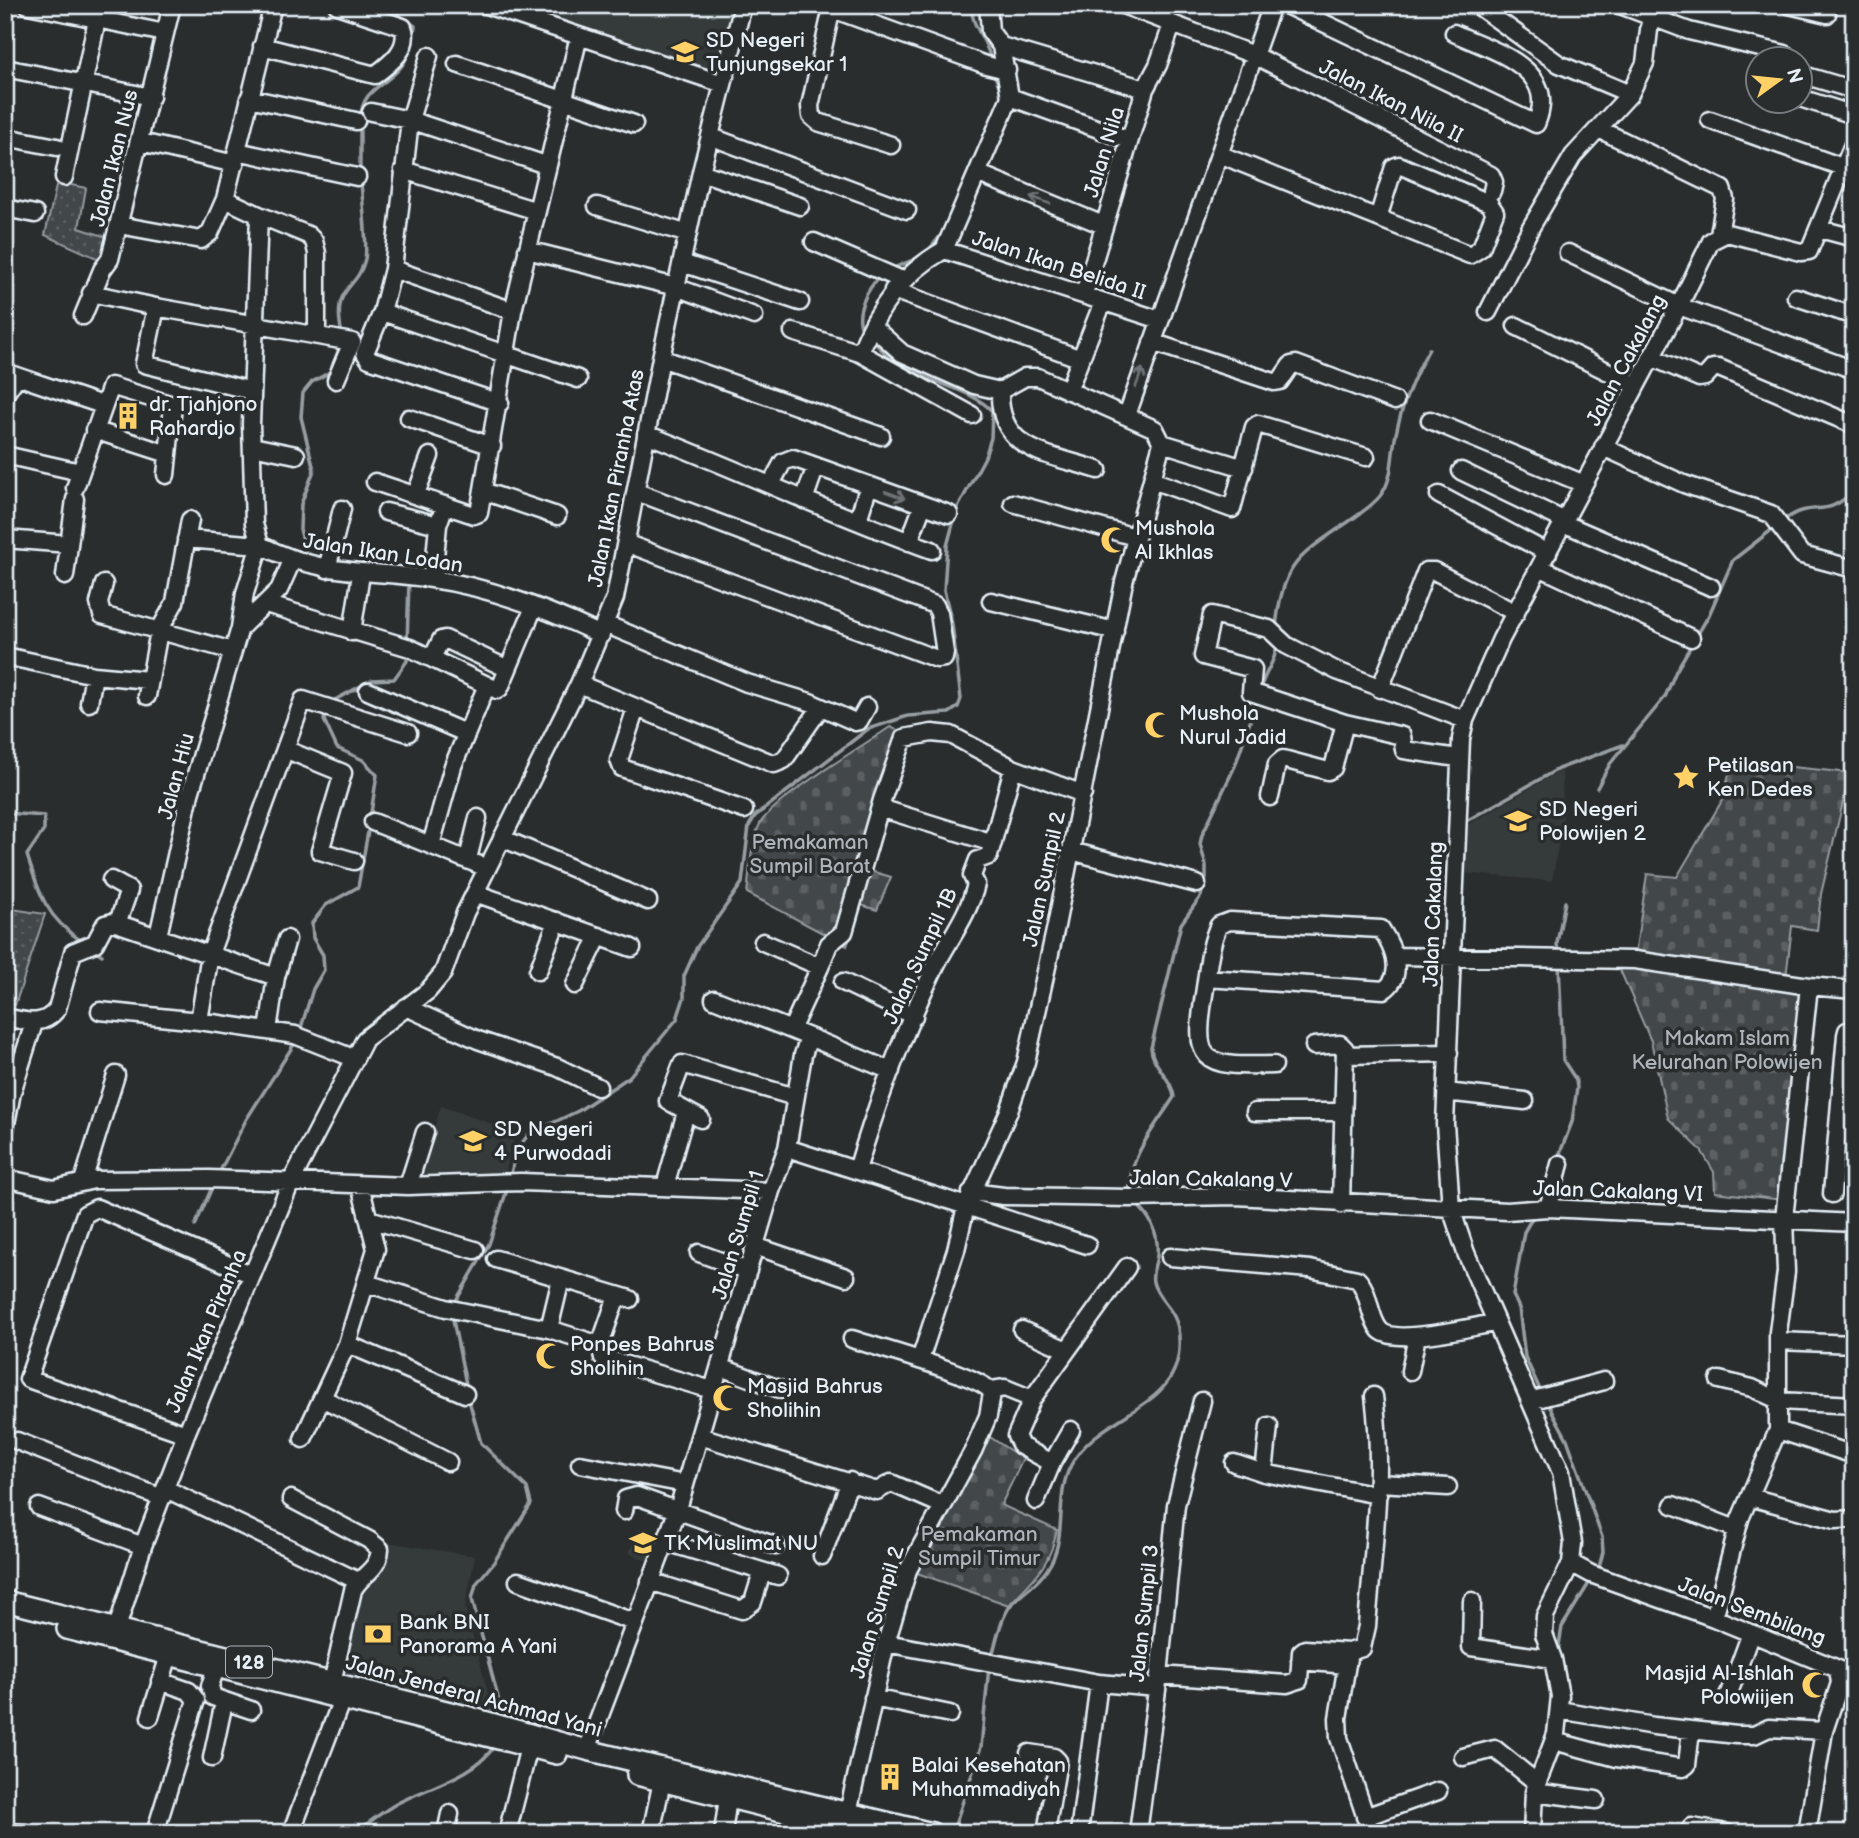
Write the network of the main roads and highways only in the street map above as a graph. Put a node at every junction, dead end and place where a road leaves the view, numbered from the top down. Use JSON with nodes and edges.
{"nodes":[{"id":1,"x":5,"y":1601,"type":"edge"},
{"id":2,"x":5,"y":1613,"type":"edge"},
{"id":3,"x":337,"y":1691,"type":"junction"},
{"id":4,"x":519,"y":1740,"type":"junction"},
{"id":5,"x":838,"y":1823,"type":"edge"},
{"id":6,"x":895,"y":1824,"type":"junction"},
{"id":7,"x":869,"y":1833,"type":"edge"},
{"id":8,"x":875,"y":1833,"type":"edge"},
{"id":9,"x":919,"y":1833,"type":"edge"},
{"id":10,"x":932,"y":1833,"type":"edge"}],
"edges":[{"from":1,"to":3,"type":"main road","name":"Jalan Jenderal Achmad Yani","number":"128"},
{"from":2,"to":3,"type":"main road","name":"Jalan Jenderal Achmad Yani","number":"128"},
{"from":3,"to":4,"type":"main road","name":"Jalan Jenderal Achmad Yani","number":"128"},
{"from":4,"to":5,"type":"main road","name":"Jalan Jenderal Achmad Yani","number":"128"},
{"from":4,"to":5,"type":"main road","name":"Jalan Jenderal Achmad Yani","number":"128"},
{"from":5,"to":6,"type":"main road","name":"Jalan Jenderal Achmad Yani","number":"128"},
{"from":5,"to":7,"type":"main road","name":"Jalan Jenderal Achmad Yani","number":"128"},
{"from":5,"to":8,"type":"main road","number":"128"},
{"from":6,"to":9,"type":"main road","number":"128"},
{"from":6,"to":10,"type":"main road","name":"Jalan Jenderal Achmad Yani","number":"128"}]}
